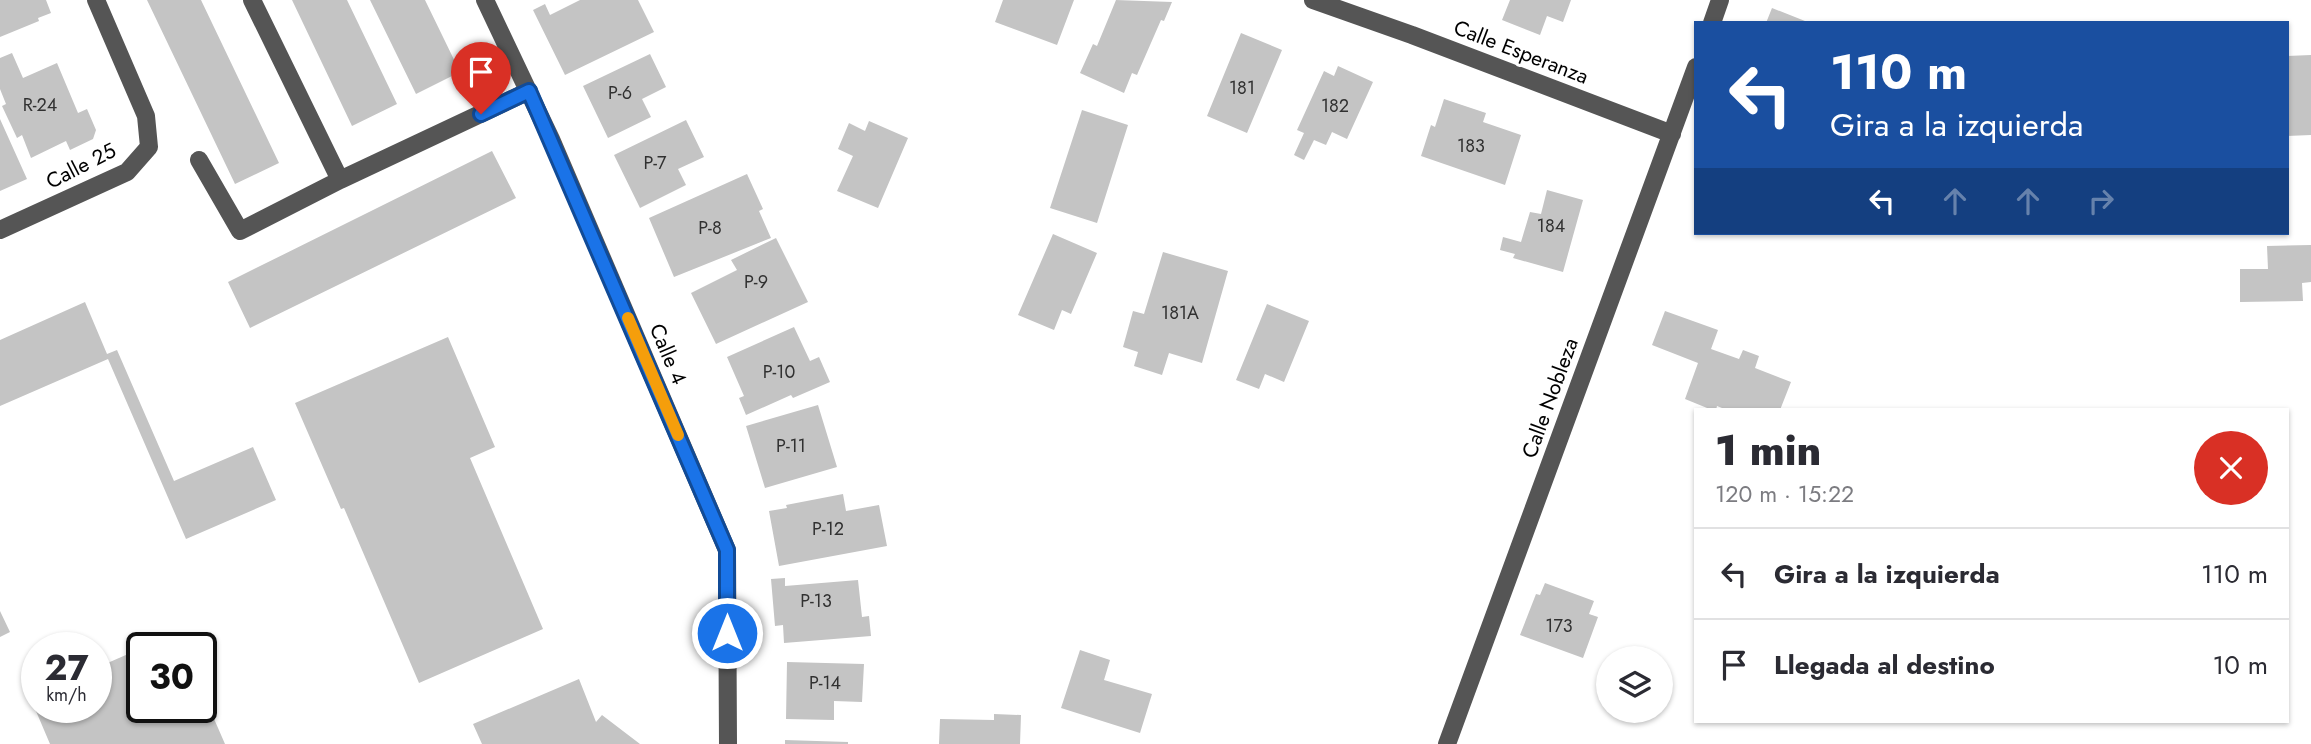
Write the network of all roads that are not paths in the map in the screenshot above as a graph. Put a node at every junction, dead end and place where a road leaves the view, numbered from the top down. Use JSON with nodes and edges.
{"nodes":[{"id":1,"x":96,"y":0,"type":"edge"},
{"id":2,"x":252,"y":0,"type":"edge"},
{"id":3,"x":485,"y":0,"type":"edge"},
{"id":4,"x":1313,"y":0,"type":"edge"},
{"id":5,"x":1720,"y":0,"type":"edge"},
{"id":6,"x":1713,"y":21,"type":"edge"},
{"id":7,"x":1694,"y":73,"type":"edge"},
{"id":8,"x":529,"y":91,"type":"junction"},
{"id":9,"x":1672,"y":134,"type":"junction"},
{"id":10,"x":199,"y":160,"type":"dead end"},
{"id":11,"x":340,"y":180,"type":"junction"},
{"id":12,"x":0,"y":230,"type":"edge"},
{"id":13,"x":728,"y":744,"type":"edge"},
{"id":14,"x":1447,"y":744,"type":"edge"}],
"edges":[{"from":1,"to":12,"type":"street","name":"Calle 25"},
{"from":2,"to":11,"type":"street"},
{"from":3,"to":8,"type":"street","name":"Calle 4"},
{"from":4,"to":9,"type":"street","name":"Calle Esperanza"},
{"from":5,"to":6,"type":"street"},
{"from":7,"to":9,"type":"street","name":"Calle Nobleza"},
{"from":8,"to":11,"type":"street"},
{"from":8,"to":13,"type":"street","name":"Calle 4"},
{"from":9,"to":14,"type":"street","name":"Calle Nobleza"},
{"from":10,"to":11,"type":"street"}]}
